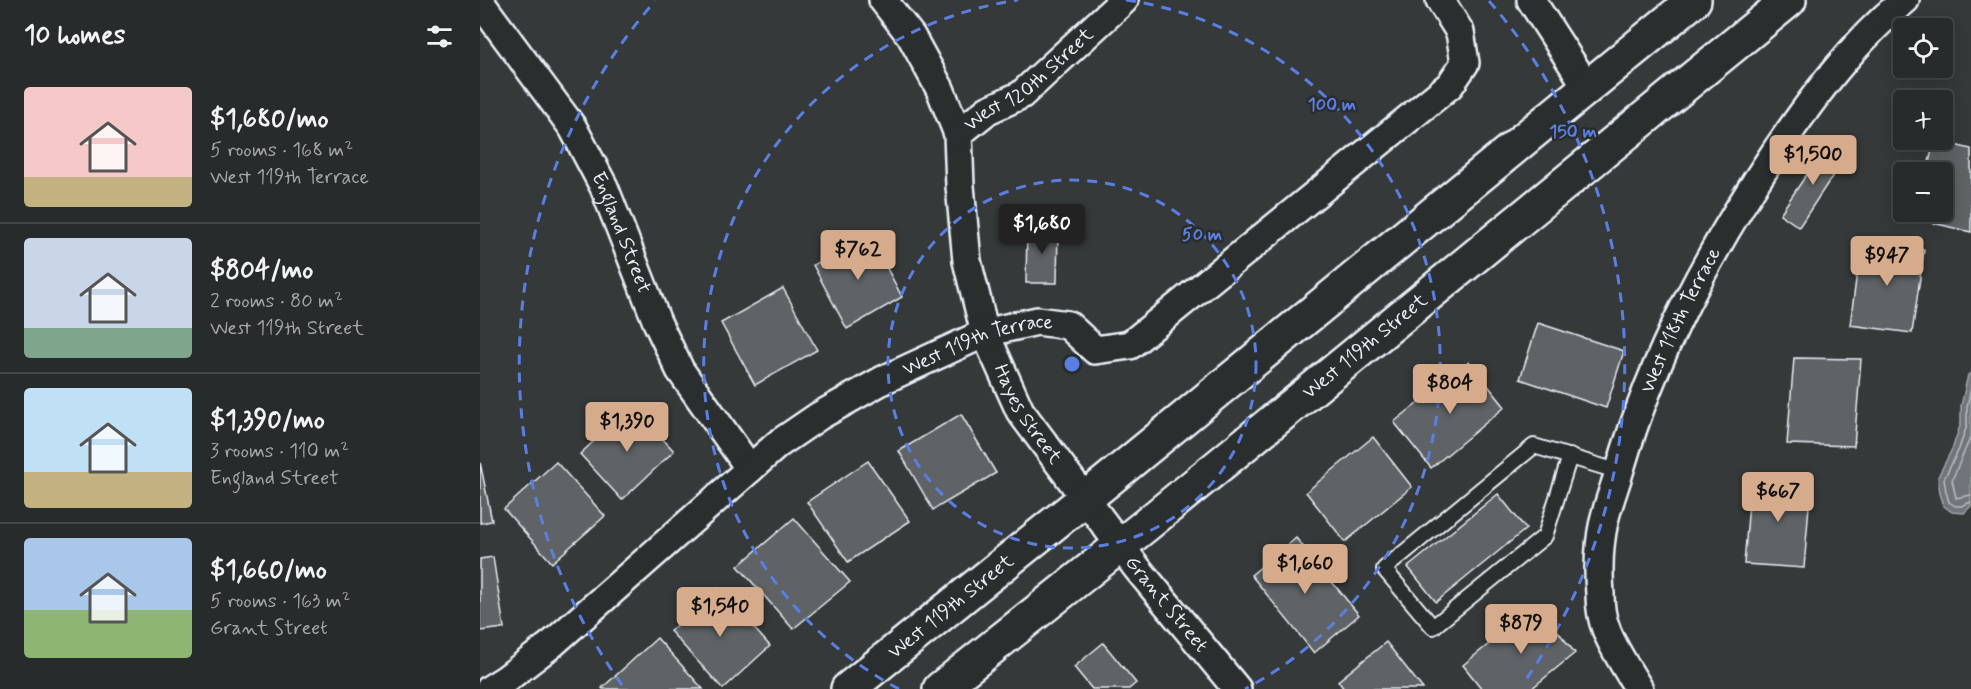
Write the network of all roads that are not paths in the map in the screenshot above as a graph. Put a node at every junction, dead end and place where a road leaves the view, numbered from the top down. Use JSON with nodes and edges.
{"nodes":[{"id":1,"x":884,"y":0,"type":"edge"},
{"id":2,"x":1124,"y":0,"type":"edge"},
{"id":3,"x":1440,"y":0,"type":"edge"},
{"id":4,"x":1531,"y":0,"type":"edge"},
{"id":5,"x":1694,"y":0,"type":"edge"},
{"id":6,"x":1789,"y":0,"type":"edge"},
{"id":7,"x":1905,"y":0,"type":"edge"},
{"id":8,"x":480,"y":2,"type":"edge"},
{"id":9,"x":1587,"y":87,"type":"junction"},
{"id":10,"x":958,"y":134,"type":"junction"},
{"id":11,"x":985,"y":333,"type":"junction"},
{"id":12,"x":1570,"y":456,"type":"junction"},
{"id":13,"x":750,"y":469,"type":"junction"},
{"id":14,"x":1620,"y":472,"type":"junction"},
{"id":15,"x":1084,"y":499,"type":"junction"},
{"id":16,"x":1119,"y":546,"type":"junction"},
{"id":17,"x":489,"y":689,"type":"edge"},
{"id":18,"x":848,"y":689,"type":"edge"},
{"id":19,"x":940,"y":689,"type":"edge"},
{"id":20,"x":1237,"y":689,"type":"edge"},
{"id":21,"x":1639,"y":689,"type":"edge"}],
"edges":[{"from":1,"to":10,"type":"street","name":"Hayes Street"},
{"from":2,"to":10,"type":"street","name":"West 120th Street"},
{"from":3,"to":11,"type":"street","name":"West 119th Terrace"},
{"from":4,"to":9,"type":"street"},
{"from":5,"to":9,"type":"main road","name":"West 119th Street"},
{"from":6,"to":16,"type":"main road","name":"West 119th Street"},
{"from":7,"to":14,"type":"street","name":"West 118th Terrace"},
{"from":8,"to":13,"type":"street","name":"England Street"},
{"from":9,"to":15,"type":"main road","name":"West 119th Street"},
{"from":10,"to":11,"type":"street","name":"Hayes Street"},
{"from":11,"to":13,"type":"street","name":"West 119th Terrace"},
{"from":11,"to":15,"type":"street","name":"Hayes Street"},
{"from":12,"to":12,"type":"lane"},
{"from":12,"to":14,"type":"lane"},
{"from":13,"to":17,"type":"street","name":"West 119th Terrace"},
{"from":14,"to":21,"type":"street","name":"West 118th Terrace"},
{"from":15,"to":16,"type":"street","name":"Hayes Street"},
{"from":15,"to":18,"type":"main road","name":"West 119th Street"},
{"from":16,"to":19,"type":"main road","name":"West 119th Street"},
{"from":16,"to":20,"type":"street","name":"Grant Street"}]}
